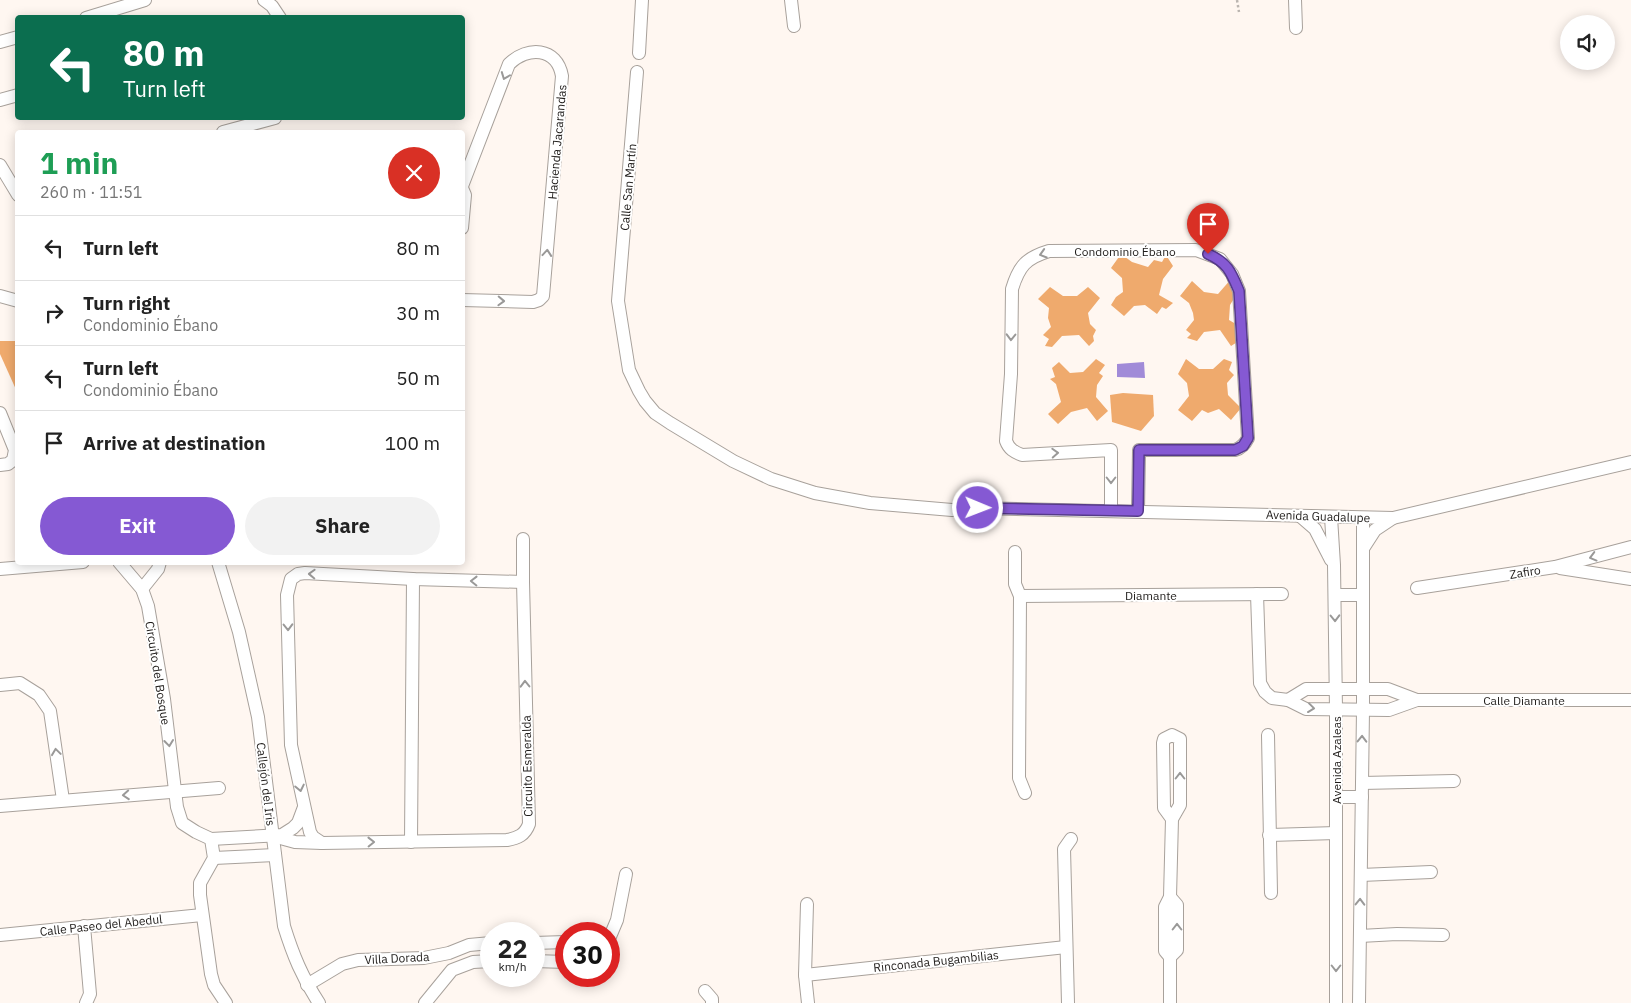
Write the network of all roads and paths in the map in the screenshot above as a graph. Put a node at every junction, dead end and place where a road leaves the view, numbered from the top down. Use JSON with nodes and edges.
{"nodes":[{"id":1,"x":145,"y":0,"type":"edge"},
{"id":2,"x":264,"y":0,"type":"edge"},
{"id":3,"x":642,"y":0,"type":"edge"},
{"id":4,"x":791,"y":0,"type":"edge"},
{"id":5,"x":1237,"y":0,"type":"edge"},
{"id":6,"x":1295,"y":0,"type":"edge"},
{"id":7,"x":1239,"y":12,"type":"dead end"},
{"id":8,"x":96,"y":15,"type":"edge"},
{"id":9,"x":278,"y":15,"type":"edge"},
{"id":10,"x":794,"y":26,"type":"dead end"},
{"id":11,"x":1296,"y":28,"type":"dead end"},
{"id":12,"x":15,"y":38,"type":"edge"},
{"id":13,"x":0,"y":42,"type":"edge"},
{"id":14,"x":639,"y":53,"type":"dead end"},
{"id":15,"x":637,"y":72,"type":"dead end"},
{"id":16,"x":15,"y":96,"type":"edge"},
{"id":17,"x":0,"y":100,"type":"edge"},
{"id":18,"x":268,"y":120,"type":"edge"},
{"id":19,"x":230,"y":130,"type":"edge"},
{"id":20,"x":0,"y":165,"type":"edge"},
{"id":21,"x":465,"y":188,"type":"edge"},
{"id":22,"x":15,"y":190,"type":"edge"},
{"id":23,"x":0,"y":296,"type":"edge"},
{"id":24,"x":15,"y":300,"type":"edge"},
{"id":25,"x":465,"y":300,"type":"edge"},
{"id":26,"x":0,"y":413,"type":"edge"},
{"id":27,"x":1631,"y":462,"type":"edge"},
{"id":28,"x":0,"y":465,"type":"edge"},
{"id":29,"x":999,"y":508,"type":"joint"},
{"id":30,"x":1111,"y":511,"type":"junction"},
{"id":31,"x":1138,"y":511,"type":"junction"},
{"id":32,"x":1300,"y":516,"type":"junction"},
{"id":33,"x":1331,"y":517,"type":"junction"},
{"id":34,"x":1363,"y":518,"type":"junction"},
{"id":35,"x":1393,"y":518,"type":"junction"},
{"id":36,"x":523,"y":539,"type":"dead end"},
{"id":37,"x":1364,"y":547,"type":"junction"},
{"id":38,"x":1631,"y":547,"type":"edge"},
{"id":39,"x":1015,"y":552,"type":"dead end"},
{"id":40,"x":47,"y":565,"type":"edge"},
{"id":41,"x":122,"y":565,"type":"edge"},
{"id":42,"x":159,"y":565,"type":"edge"},
{"id":43,"x":219,"y":565,"type":"edge"},
{"id":44,"x":1334,"y":565,"type":"junction"},
{"id":45,"x":1555,"y":567,"type":"junction"},
{"id":46,"x":0,"y":569,"type":"edge"},
{"id":47,"x":413,"y":579,"type":"junction"},
{"id":48,"x":1631,"y":579,"type":"edge"},
{"id":49,"x":523,"y":582,"type":"junction"},
{"id":50,"x":1417,"y":588,"type":"dead end"},
{"id":51,"x":142,"y":589,"type":"junction"},
{"id":52,"x":1257,"y":594,"type":"junction"},
{"id":53,"x":1282,"y":594,"type":"dead end"},
{"id":54,"x":1335,"y":595,"type":"junction"},
{"id":55,"x":1020,"y":596,"type":"junction"},
{"id":56,"x":1364,"y":596,"type":"junction"},
{"id":57,"x":0,"y":685,"type":"edge"},
{"id":58,"x":1336,"y":689,"type":"junction"},
{"id":59,"x":1363,"y":689,"type":"junction"},
{"id":60,"x":1288,"y":700,"type":"junction"},
{"id":61,"x":1417,"y":700,"type":"junction"},
{"id":62,"x":1631,"y":700,"type":"edge"},
{"id":63,"x":1336,"y":710,"type":"junction"},
{"id":64,"x":1363,"y":710,"type":"junction"},
{"id":65,"x":1268,"y":736,"type":"dead end"},
{"id":66,"x":1454,"y":781,"type":"dead end"},
{"id":67,"x":1362,"y":783,"type":"junction"},
{"id":68,"x":220,"y":788,"type":"dead end"},
{"id":69,"x":175,"y":792,"type":"junction"},
{"id":70,"x":1025,"y":793,"type":"dead end"},
{"id":71,"x":1336,"y":797,"type":"junction"},
{"id":72,"x":1362,"y":797,"type":"junction"},
{"id":73,"x":63,"y":800,"type":"junction"},
{"id":74,"x":0,"y":806,"type":"edge"},
{"id":75,"x":304,"y":807,"type":"junction"},
{"id":76,"x":1172,"y":819,"type":"junction"},
{"id":77,"x":1336,"y":833,"type":"junction"},
{"id":78,"x":1270,"y":835,"type":"junction"},
{"id":79,"x":273,"y":836,"type":"junction"},
{"id":80,"x":212,"y":839,"type":"junction"},
{"id":81,"x":1071,"y":839,"type":"dead end"},
{"id":82,"x":411,"y":842,"type":"junction"},
{"id":83,"x":322,"y":843,"type":"junction"},
{"id":84,"x":275,"y":855,"type":"junction"},
{"id":85,"x":214,"y":858,"type":"junction"},
{"id":86,"x":1431,"y":872,"type":"dead end"},
{"id":87,"x":626,"y":874,"type":"dead end"},
{"id":88,"x":1361,"y":875,"type":"junction"},
{"id":89,"x":1270,"y":893,"type":"dead end"},
{"id":90,"x":807,"y":904,"type":"dead end"},
{"id":91,"x":202,"y":915,"type":"junction"},
{"id":92,"x":616,"y":922,"type":"edge"},
{"id":93,"x":84,"y":926,"type":"junction"},
{"id":94,"x":0,"y":935,"type":"edge"},
{"id":95,"x":1443,"y":935,"type":"dead end"},
{"id":96,"x":1360,"y":936,"type":"junction"},
{"id":97,"x":480,"y":944,"type":"edge"},
{"id":98,"x":1066,"y":948,"type":"junction"},
{"id":99,"x":480,"y":962,"type":"edge"},
{"id":100,"x":806,"y":975,"type":"junction"},
{"id":101,"x":307,"y":985,"type":"junction"},
{"id":102,"x":705,"y":991,"type":"dead end"},
{"id":103,"x":86,"y":1003,"type":"edge"},
{"id":104,"x":226,"y":1003,"type":"edge"},
{"id":105,"x":319,"y":1003,"type":"edge"},
{"id":106,"x":425,"y":1003,"type":"edge"},
{"id":107,"x":712,"y":1003,"type":"edge"},
{"id":108,"x":808,"y":1003,"type":"edge"},
{"id":109,"x":1068,"y":1003,"type":"edge"},
{"id":110,"x":1170,"y":1003,"type":"edge"},
{"id":111,"x":1336,"y":1003,"type":"edge"},
{"id":112,"x":1359,"y":1003,"type":"edge"}],
"edges":[{"from":1,"to":8,"type":"street"},
{"from":2,"to":9,"type":"street"},
{"from":3,"to":14,"type":"street"},
{"from":4,"to":10,"type":"street"},
{"from":5,"to":7,"type":"path"},
{"from":6,"to":11,"type":"street"},
{"from":12,"to":13,"type":"street"},
{"from":15,"to":29,"type":"street","name":"Calle San Martín"},
{"from":16,"to":17,"type":"street"},
{"from":18,"to":19,"type":"street"},
{"from":20,"to":22,"type":"street"},
{"from":25,"to":21,"type":"street","name":"Hacienda Jacarandas","one_way":true},
{"from":23,"to":24,"type":"street"},
{"from":26,"to":28,"type":"street"},
{"from":27,"to":35,"type":"street","name":"Avenida Guadalupe"},
{"from":29,"to":30,"type":"street","name":"Avenida Guadalupe"},
{"from":30,"to":31,"type":"street","name":"Avenida Guadalupe"},
{"from":31,"to":30,"type":"street","name":"Condominio Ébano","one_way":true},
{"from":31,"to":32,"type":"street","name":"Avenida Guadalupe"},
{"from":32,"to":33,"type":"street","name":"Avenida Guadalupe"},
{"from":32,"to":44,"type":"street"},
{"from":33,"to":34,"type":"street","name":"Avenida Guadalupe"},
{"from":33,"to":44,"type":"street","name":"Avenida Azaleas"},
{"from":34,"to":35,"type":"street","name":"Avenida Guadalupe"},
{"from":34,"to":37,"type":"street","name":"Avenida Azaleas"},
{"from":35,"to":37,"type":"street"},
{"from":36,"to":49,"type":"street","name":"Circuito Esmeralda"},
{"from":37,"to":56,"type":"street","name":"Avenida Azaleas"},
{"from":38,"to":45,"type":"street","name":"Zafiro","one_way":true},
{"from":39,"to":55,"type":"street"},
{"from":40,"to":46,"type":"street"},
{"from":41,"to":51,"type":"street","name":"Circuito del Bosque"},
{"from":42,"to":51,"type":"street"},
{"from":43,"to":79,"type":"street","name":"Callejón del Iris"},
{"from":44,"to":54,"type":"street","name":"Avenida Azaleas"},
{"from":45,"to":48,"type":"street"},
{"from":45,"to":50,"type":"street","name":"Zafiro"},
{"from":49,"to":47,"type":"street","one_way":true},
{"from":47,"to":75,"type":"street","one_way":true},
{"from":47,"to":82,"type":"street"},
{"from":82,"to":49,"type":"street","name":"Circuito Esmeralda","one_way":true},
{"from":51,"to":69,"type":"street","name":"Circuito del Bosque","one_way":true},
{"from":52,"to":53,"type":"street","name":"Diamante"},
{"from":52,"to":55,"type":"street","name":"Diamante"},
{"from":52,"to":60,"type":"street","name":"Calle Diamante"},
{"from":54,"to":56,"type":"street"},
{"from":54,"to":58,"type":"street","name":"Avenida Azaleas","one_way":true},
{"from":55,"to":70,"type":"street"},
{"from":56,"to":59,"type":"street","name":"Avenida Azaleas"},
{"from":73,"to":57,"type":"street","one_way":true},
{"from":58,"to":59,"type":"street","name":"Calle Diamante"},
{"from":58,"to":60,"type":"street","name":"Calle Diamante"},
{"from":58,"to":63,"type":"street","name":"Avenida Azaleas"},
{"from":59,"to":61,"type":"street","name":"Calle Diamante"},
{"from":59,"to":64,"type":"street","name":"Avenida Azaleas"},
{"from":60,"to":63,"type":"street","name":"Calle Diamante","one_way":true},
{"from":61,"to":62,"type":"street","name":"Calle Diamante"},
{"from":61,"to":64,"type":"street","name":"Calle Diamante"},
{"from":63,"to":64,"type":"street","name":"Calle Diamante"},
{"from":63,"to":71,"type":"street","name":"Avenida Azaleas"},
{"from":67,"to":64,"type":"street","name":"Avenida Azaleas","one_way":true},
{"from":65,"to":78,"type":"street"},
{"from":66,"to":67,"type":"street"},
{"from":67,"to":72,"type":"street","name":"Avenida Azaleas"},
{"from":68,"to":69,"type":"street"},
{"from":69,"to":73,"type":"street","one_way":true},
{"from":69,"to":80,"type":"street"},
{"from":71,"to":72,"type":"street"},
{"from":71,"to":77,"type":"street","name":"Avenida Azaleas"},
{"from":72,"to":88,"type":"street","name":"Avenida Azaleas"},
{"from":73,"to":74,"type":"street"},
{"from":75,"to":79,"type":"street"},
{"from":75,"to":83,"type":"street"},
{"from":76,"to":76,"type":"street","one_way":true},
{"from":76,"to":110,"type":"street"},
{"from":77,"to":78,"type":"street"},
{"from":77,"to":111,"type":"street","name":"Avenida Azaleas","one_way":true},
{"from":78,"to":89,"type":"street"},
{"from":79,"to":80,"type":"street"},
{"from":79,"to":83,"type":"street","name":"Circuito Esmeralda"},
{"from":79,"to":84,"type":"street","name":"Callejón del Iris"},
{"from":80,"to":85,"type":"street"},
{"from":81,"to":98,"type":"street"},
{"from":83,"to":82,"type":"street","name":"Circuito Esmeralda","one_way":true},
{"from":84,"to":85,"type":"street"},
{"from":84,"to":101,"type":"street","name":"Callejón del Iris"},
{"from":85,"to":91,"type":"street"},
{"from":86,"to":88,"type":"street"},
{"from":87,"to":92,"type":"street"},
{"from":96,"to":88,"type":"street","name":"Avenida Azaleas","one_way":true},
{"from":90,"to":100,"type":"street"},
{"from":91,"to":93,"type":"street","name":"Calle Paseo del Abedul"},
{"from":91,"to":104,"type":"street"},
{"from":93,"to":94,"type":"street","name":"Calle Paseo del Abedul"},
{"from":93,"to":103,"type":"street"},
{"from":95,"to":96,"type":"street"},
{"from":96,"to":112,"type":"street","name":"Avenida Azaleas"},
{"from":97,"to":101,"type":"street","name":"Villa Dorada"},
{"from":98,"to":100,"type":"street","name":"Rinconada Bugambilias"},
{"from":98,"to":109,"type":"street"},
{"from":99,"to":106,"type":"street"},
{"from":100,"to":108,"type":"street"},
{"from":101,"to":105,"type":"street","name":"Callejón del Iris"},
{"from":102,"to":107,"type":"street"}]}
